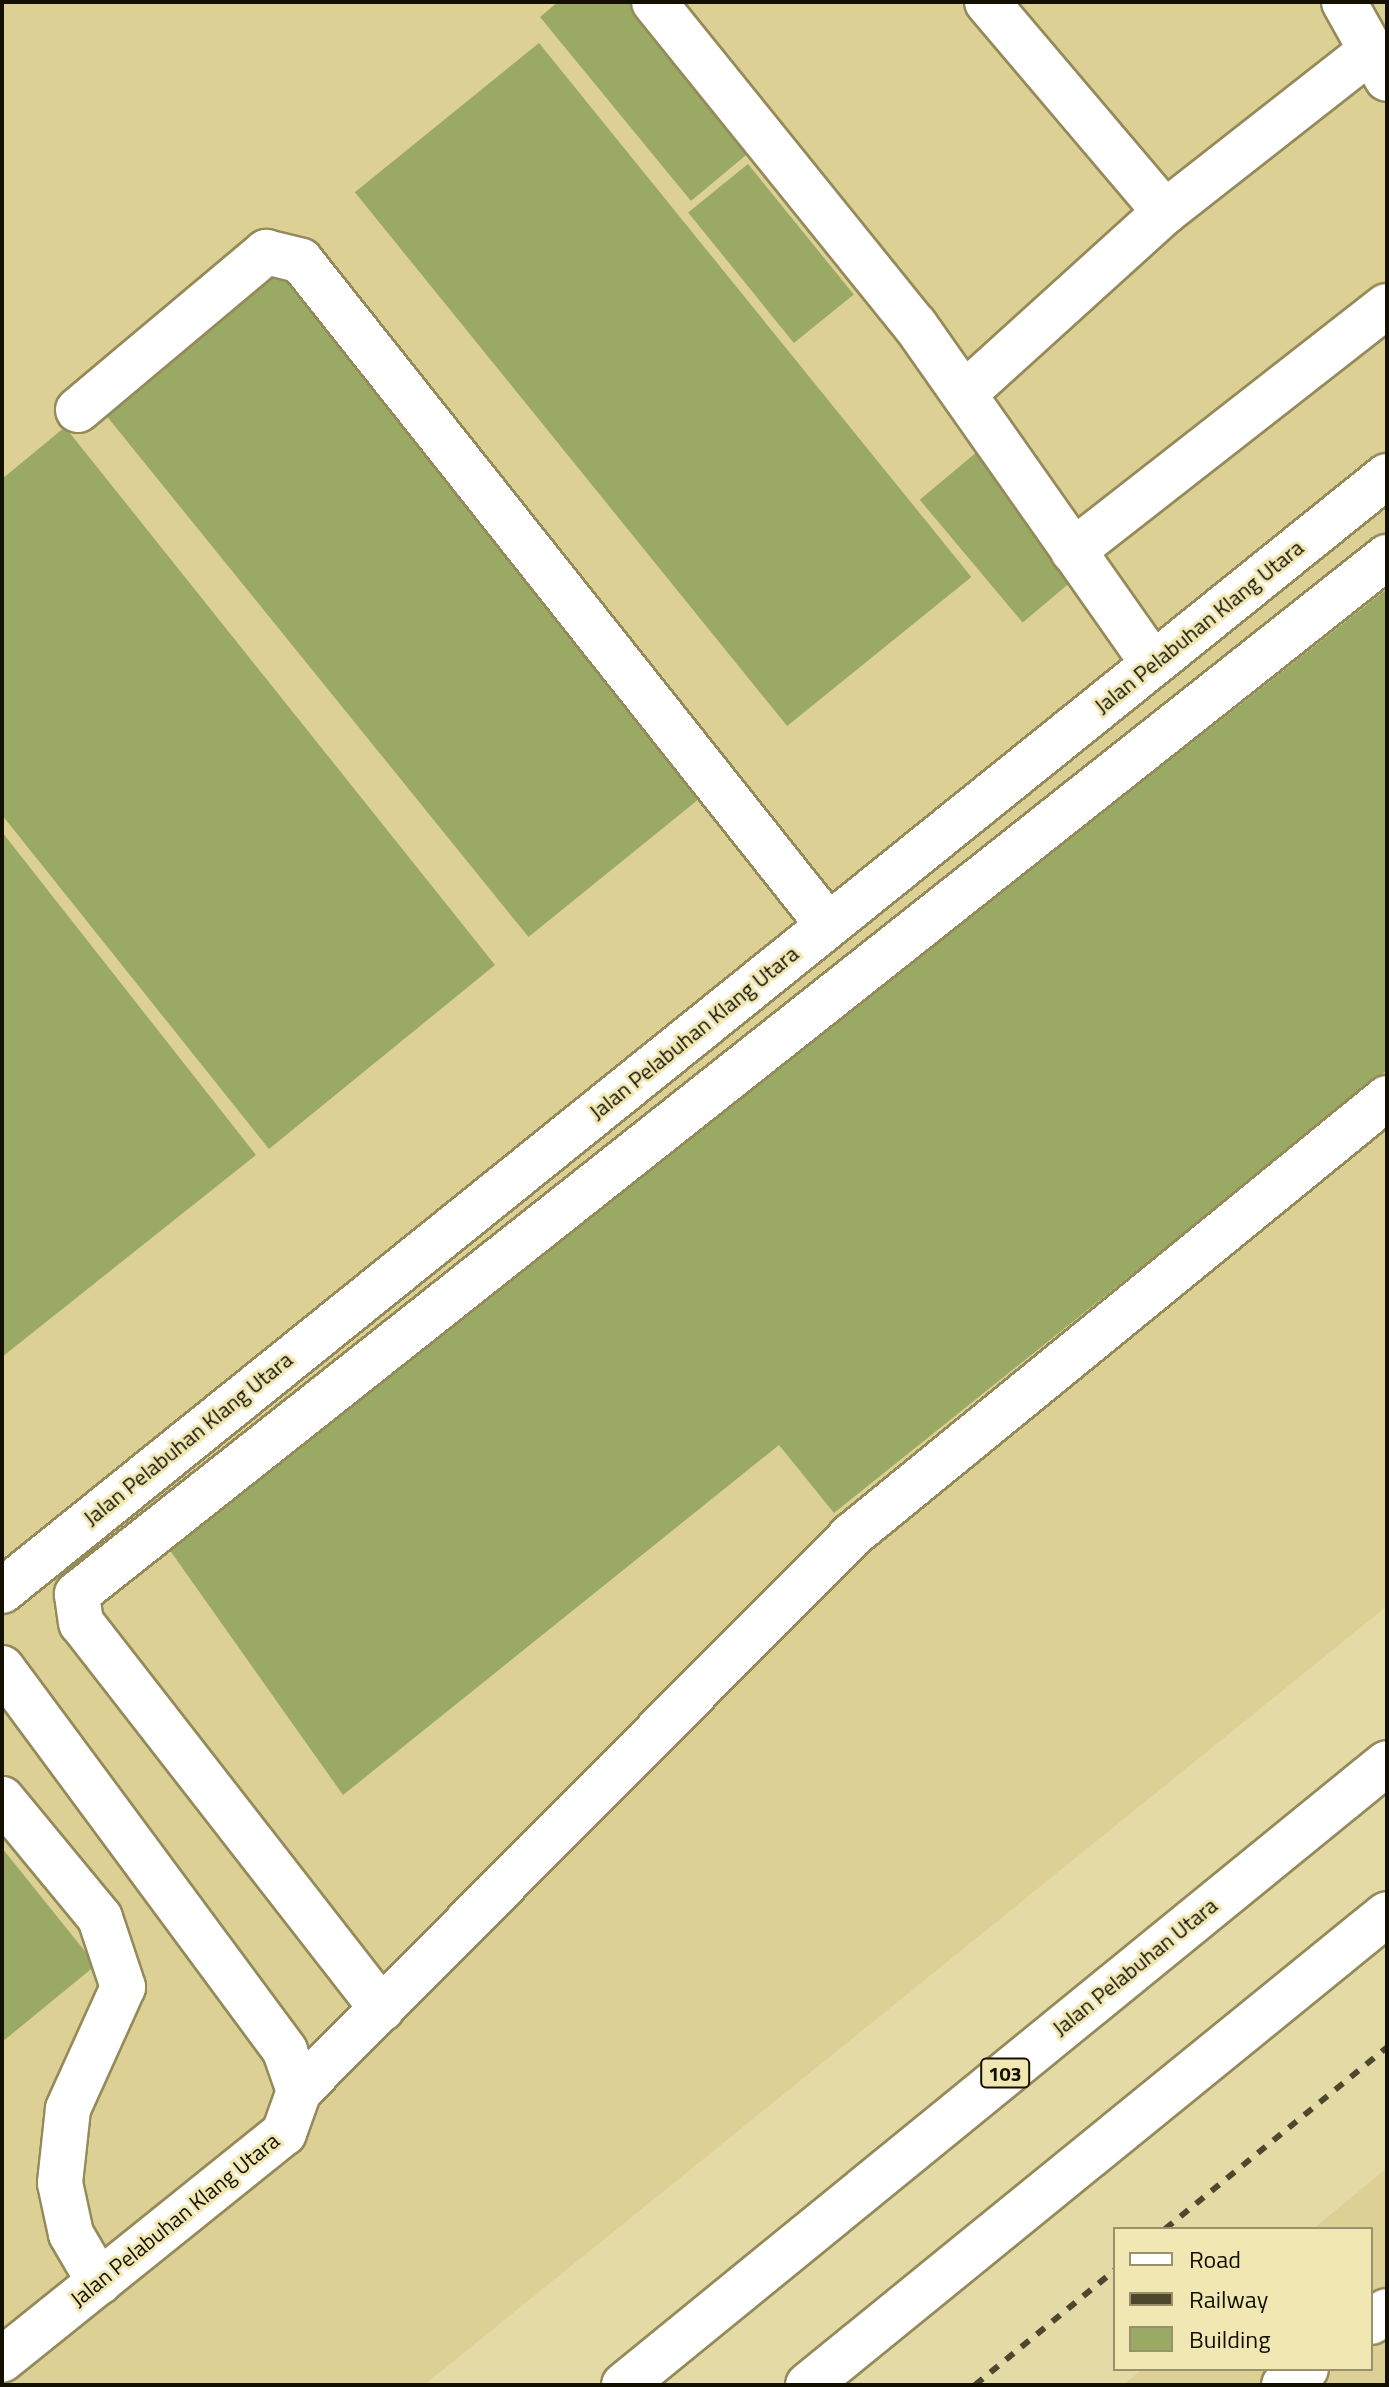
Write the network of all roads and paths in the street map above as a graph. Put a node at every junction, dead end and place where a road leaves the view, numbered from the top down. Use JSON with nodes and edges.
{"nodes":[{"id":1,"x":654,"y":2,"type":"edge"},
{"id":2,"x":987,"y":2,"type":"edge"},
{"id":3,"x":1344,"y":2,"type":"edge"},
{"id":4,"x":1377,"y":66,"type":"edge"},
{"id":5,"x":1165,"y":212,"type":"junction"},
{"id":6,"x":1387,"y":306,"type":"edge"},
{"id":7,"x":964,"y":394,"type":"junction"},
{"id":8,"x":78,"y":410,"type":"dead end"},
{"id":9,"x":1387,"y":476,"type":"edge"},
{"id":10,"x":1073,"y":551,"type":"junction"},
{"id":11,"x":1387,"y":557,"type":"edge"},
{"id":12,"x":1153,"y":664,"type":"junction"},
{"id":13,"x":828,"y":925,"type":"junction"},
{"id":14,"x":1387,"y":1098,"type":"edge"},
{"id":15,"x":2,"y":1591,"type":"edge"},
{"id":16,"x":2,"y":1668,"type":"edge"},
{"id":17,"x":1387,"y":1763,"type":"edge"},
{"id":18,"x":2,"y":1799,"type":"edge"},
{"id":19,"x":1387,"y":1914,"type":"edge"},
{"id":20,"x":382,"y":2009,"type":"junction"},
{"id":21,"x":299,"y":2091,"type":"junction"},
{"id":22,"x":99,"y":2282,"type":"junction"},
{"id":23,"x":2,"y":2360,"type":"edge"},
{"id":24,"x":1303,"y":2371,"type":"edge"},
{"id":25,"x":624,"y":2385,"type":"edge"},
{"id":26,"x":808,"y":2385,"type":"edge"},
{"id":27,"x":1284,"y":2385,"type":"edge"}],
"edges":[{"from":1,"to":7,"type":"street"},
{"from":2,"to":5,"type":"street"},
{"from":3,"to":4,"type":"street"},
{"from":4,"to":5,"type":"street"},
{"from":5,"to":7,"type":"street"},
{"from":6,"to":10,"type":"street"},
{"from":7,"to":10,"type":"street"},
{"from":8,"to":13,"type":"street"},
{"from":9,"to":12,"type":"street","name":"Jalan Pelabuhan Klang Utara"},
{"from":10,"to":12,"type":"street"},
{"from":11,"to":20,"type":"street"},
{"from":12,"to":13,"type":"street","name":"Jalan Pelabuhan Klang Utara"},
{"from":13,"to":15,"type":"street","name":"Jalan Pelabuhan Klang Utara"},
{"from":14,"to":20,"type":"street"},
{"from":16,"to":21,"type":"street"},
{"from":17,"to":25,"type":"street","name":"Jalan Pelabuhan Utara","number":"103"},
{"from":18,"to":22,"type":"street"},
{"from":19,"to":26,"type":"street"},
{"from":20,"to":21,"type":"street"},
{"from":21,"to":22,"type":"street","name":"Jalan Pelabuhan Klang Utara"},
{"from":22,"to":23,"type":"street","name":"Jalan Pelabuhan Klang Utara"},
{"from":24,"to":27,"type":"street"}]}
